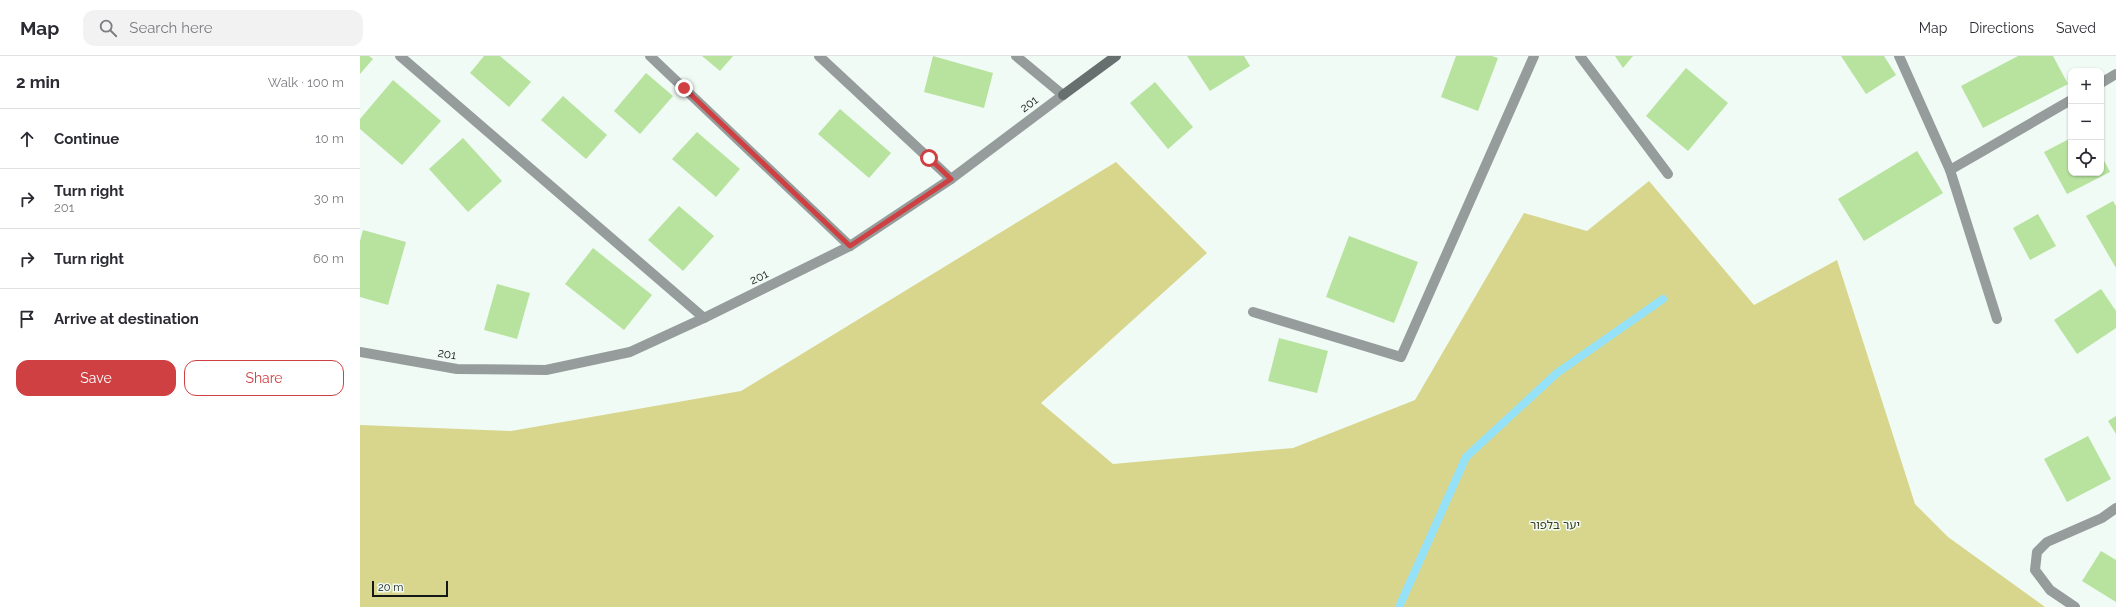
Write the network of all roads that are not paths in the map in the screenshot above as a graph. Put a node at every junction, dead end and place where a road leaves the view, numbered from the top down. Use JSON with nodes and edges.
{"nodes":[{"id":1,"x":400,"y":56,"type":"edge"},
{"id":2,"x":650,"y":56,"type":"edge"},
{"id":3,"x":819,"y":56,"type":"edge"},
{"id":4,"x":1016,"y":56,"type":"edge"},
{"id":5,"x":1116,"y":56,"type":"edge"},
{"id":6,"x":1534,"y":56,"type":"edge"},
{"id":7,"x":1580,"y":56,"type":"edge"},
{"id":8,"x":1899,"y":56,"type":"edge"},
{"id":9,"x":2116,"y":74,"type":"edge"},
{"id":10,"x":2104,"y":81,"type":"edge"},
{"id":11,"x":1063,"y":96,"type":"junction"},
{"id":12,"x":2068,"y":102,"type":"edge"},
{"id":13,"x":1950,"y":170,"type":"junction"},
{"id":14,"x":1668,"y":174,"type":"dead end"},
{"id":15,"x":951,"y":179,"type":"junction"},
{"id":16,"x":850,"y":246,"type":"junction"},
{"id":17,"x":1254,"y":312,"type":"dead end"},
{"id":18,"x":704,"y":318,"type":"junction"},
{"id":19,"x":1997,"y":319,"type":"dead end"},
{"id":20,"x":360,"y":352,"type":"edge"},
{"id":21,"x":2116,"y":508,"type":"edge"},
{"id":22,"x":2075,"y":607,"type":"edge"}],
"edges":[{"from":1,"to":18,"type":"street"},
{"from":2,"to":16,"type":"street"},
{"from":3,"to":15,"type":"street"},
{"from":4,"to":11,"type":"street"},
{"from":5,"to":11,"type":"street","name":"201"},
{"from":6,"to":17,"type":"street"},
{"from":7,"to":14,"type":"street"},
{"from":8,"to":13,"type":"street"},
{"from":9,"to":10,"type":"street"},
{"from":11,"to":15,"type":"street","name":"201"},
{"from":12,"to":13,"type":"street"},
{"from":13,"to":19,"type":"street"},
{"from":15,"to":16,"type":"street","name":"201"},
{"from":16,"to":18,"type":"street","name":"201"},
{"from":18,"to":20,"type":"street","name":"201"},
{"from":21,"to":22,"type":"street"}]}
